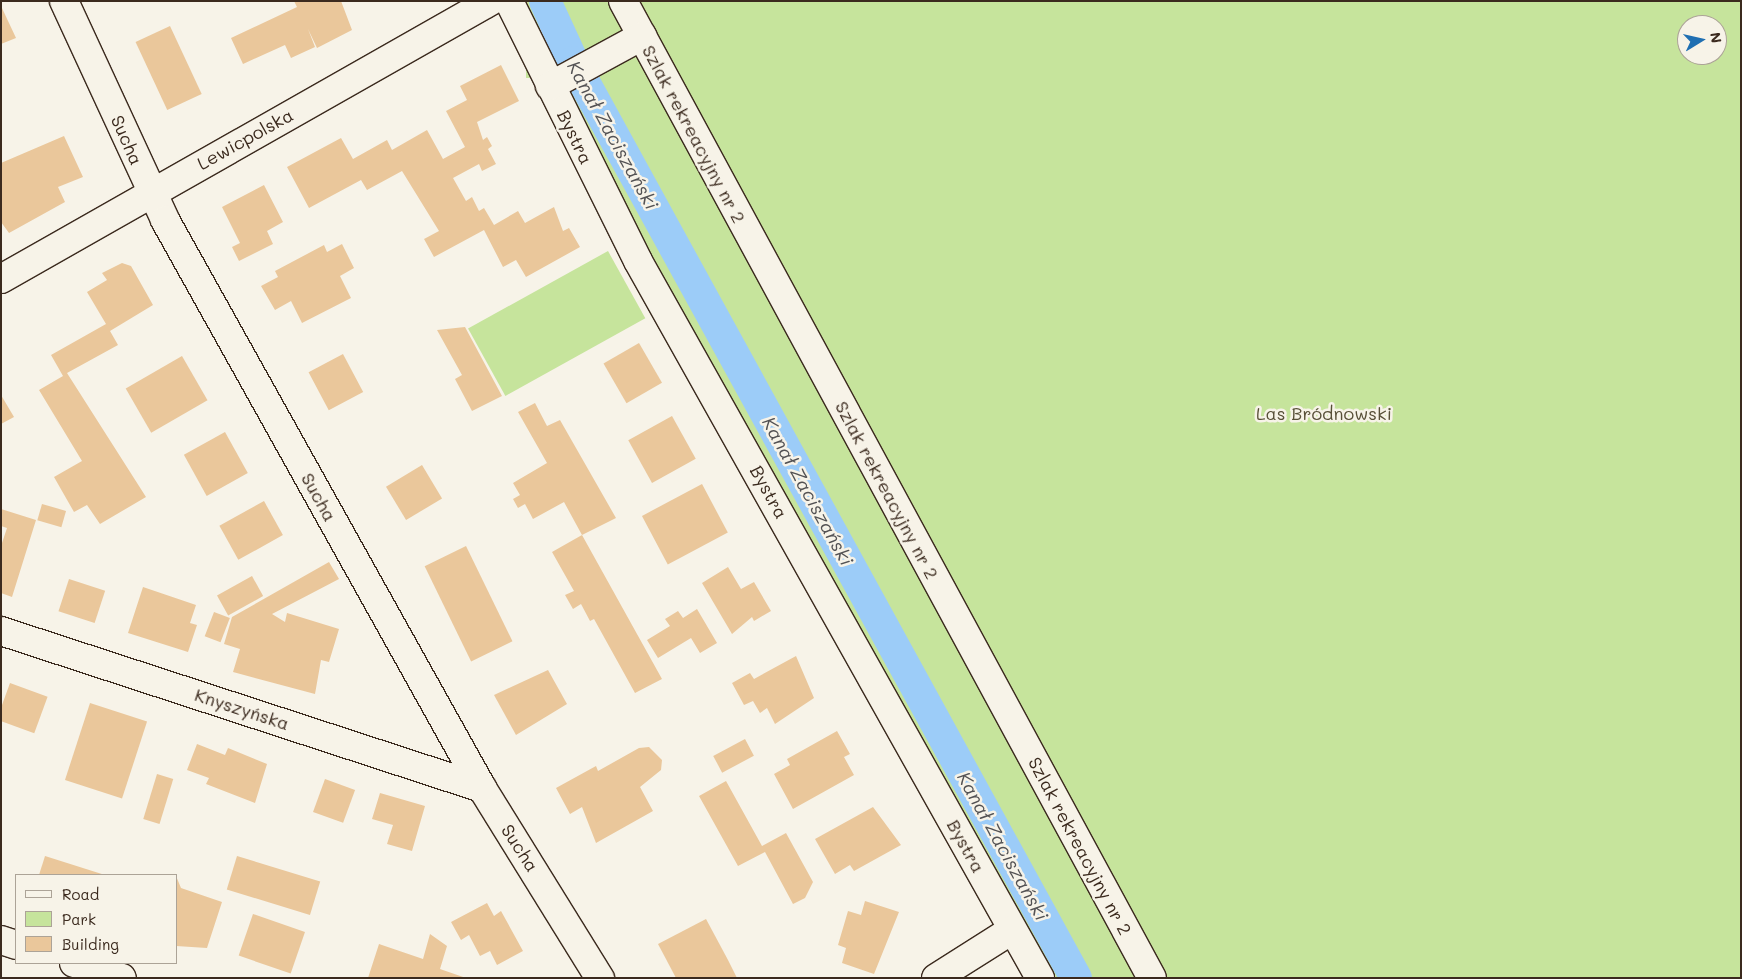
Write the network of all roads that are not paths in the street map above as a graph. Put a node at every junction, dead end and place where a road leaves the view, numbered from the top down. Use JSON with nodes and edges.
{"nodes":[{"id":1,"x":64,"y":1,"type":"edge"},
{"id":2,"x":491,"y":1,"type":"edge"},
{"id":3,"x":509,"y":1,"type":"edge"},
{"id":4,"x":623,"y":1,"type":"edge"},
{"id":5,"x":642,"y":36,"type":"junction"},
{"id":6,"x":558,"y":82,"type":"junction"},
{"id":7,"x":150,"y":193,"type":"junction"},
{"id":8,"x":1,"y":279,"type":"edge"},
{"id":9,"x":1,"y":631,"type":"edge"},
{"id":10,"x":482,"y":788,"type":"junction"},
{"id":11,"x":1012,"y":930,"type":"junction"},
{"id":12,"x":1,"y":940,"type":"edge"},
{"id":13,"x":15,"y":945,"type":"edge"},
{"id":14,"x":77,"y":964,"type":"edge"},
{"id":15,"x":122,"y":978,"type":"edge"},
{"id":16,"x":600,"y":978,"type":"edge"},
{"id":17,"x":936,"y":978,"type":"edge"},
{"id":18,"x":1040,"y":978,"type":"edge"},
{"id":19,"x":1152,"y":978,"type":"edge"}],
"edges":[{"from":1,"to":7,"type":"street","name":"Sucha"},
{"from":2,"to":7,"type":"street","name":"Lewicpolska"},
{"from":3,"to":6,"type":"street","name":"Bystra"},
{"from":4,"to":5,"type":"street","name":"Szlak rekreacyjny nr 2"},
{"from":5,"to":6,"type":"street"},
{"from":5,"to":19,"type":"street","name":"Szlak rekreacyjny nr 2"},
{"from":6,"to":11,"type":"street","name":"Bystra"},
{"from":7,"to":8,"type":"street","name":"Lewicpolska"},
{"from":7,"to":10,"type":"street","name":"Sucha"},
{"from":9,"to":10,"type":"street","name":"Knyszyńska"},
{"from":10,"to":16,"type":"street","name":"Sucha"},
{"from":11,"to":17,"type":"street"},
{"from":11,"to":18,"type":"street","name":"Bystra"},
{"from":12,"to":13,"type":"street"},
{"from":14,"to":15,"type":"street"}]}
